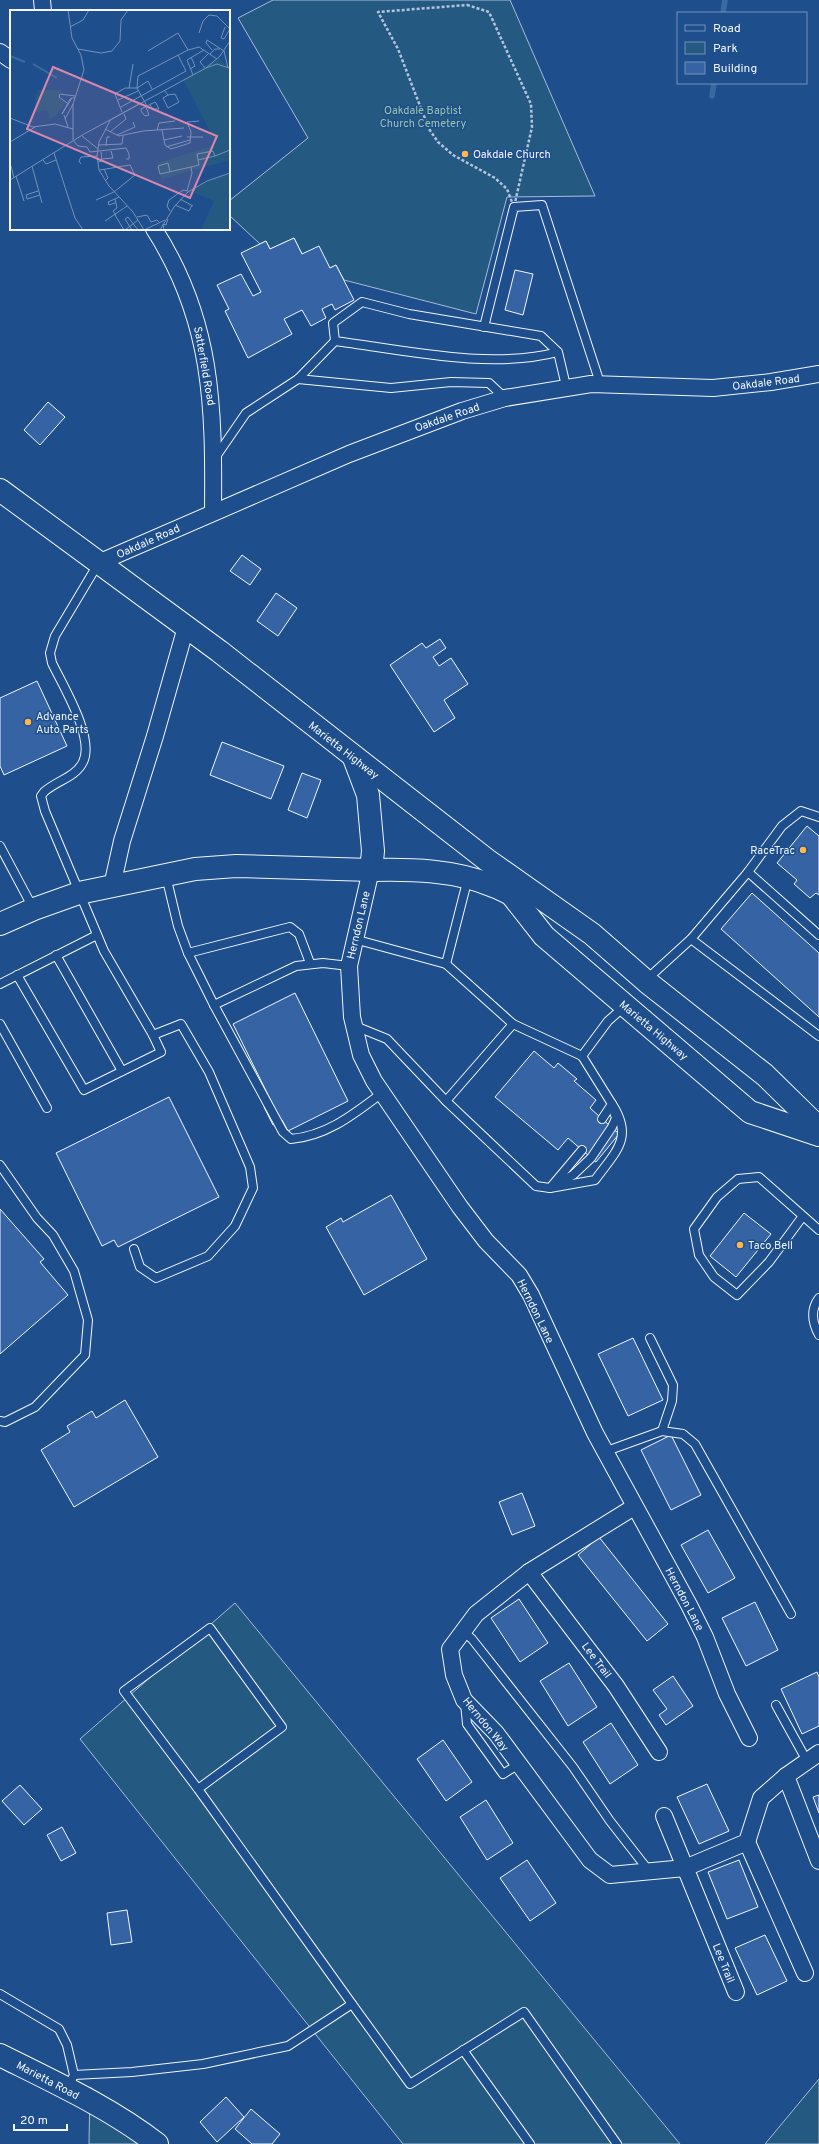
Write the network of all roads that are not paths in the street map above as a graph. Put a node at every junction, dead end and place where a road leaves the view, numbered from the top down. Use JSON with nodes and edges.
{"nodes":[{"id":1,"x":42,"y":0,"type":"edge"},
{"id":2,"x":43,"y":10,"type":"edge"},
{"id":3,"x":0,"y":52,"type":"edge"},
{"id":4,"x":10,"y":59,"type":"edge"},
{"id":5,"x":155,"y":230,"type":"edge"},
{"id":6,"x":484,"y":327,"type":"junction"},
{"id":7,"x":335,"y":341,"type":"junction"},
{"id":8,"x":558,"y":352,"type":"junction"},
{"id":9,"x":819,"y":374,"type":"edge"},
{"id":10,"x":298,"y":380,"type":"junction"},
{"id":11,"x":600,"y":383,"type":"junction"},
{"id":12,"x":566,"y":386,"type":"junction"},
{"id":13,"x":504,"y":398,"type":"junction"},
{"id":14,"x":214,"y":460,"type":"junction"},
{"id":15,"x":0,"y":490,"type":"edge"},
{"id":16,"x":213,"y":512,"type":"junction"},
{"id":17,"x":98,"y":563,"type":"junction"},
{"id":18,"x":186,"y":627,"type":"junction"},
{"id":19,"x":354,"y":758,"type":"junction"},
{"id":20,"x":819,"y":817,"type":"edge"},
{"id":21,"x":0,"y":846,"type":"edge"},
{"id":22,"x":371,"y":870,"type":"junction"},
{"id":23,"x":748,"y":872,"type":"junction"},
{"id":24,"x":166,"y":875,"type":"junction"},
{"id":25,"x":468,"y":878,"type":"junction"},
{"id":26,"x":112,"y":886,"type":"junction"},
{"id":27,"x":79,"y":893,"type":"junction"},
{"id":28,"x":511,"y":894,"type":"junction"},
{"id":29,"x":34,"y":908,"type":"junction"},
{"id":30,"x":0,"y":924,"type":"edge"},
{"id":31,"x":592,"y":934,"type":"junction"},
{"id":32,"x":97,"y":935,"type":"junction"},
{"id":33,"x":819,"y":935,"type":"edge"},
{"id":34,"x":354,"y":939,"type":"junction"},
{"id":35,"x":691,"y":939,"type":"junction"},
{"id":36,"x":188,"y":953,"type":"junction"},
{"id":37,"x":56,"y":956,"type":"junction"},
{"id":38,"x":310,"y":963,"type":"junction"},
{"id":39,"x":446,"y":964,"type":"junction"},
{"id":40,"x":349,"y":966,"type":"junction"},
{"id":41,"x":17,"y":975,"type":"junction"},
{"id":42,"x":645,"y":980,"type":"junction"},
{"id":43,"x":0,"y":984,"type":"edge"},
{"id":44,"x":214,"y":1005,"type":"junction"},
{"id":45,"x":626,"y":1006,"type":"junction"},
{"id":46,"x":0,"y":1024,"type":"edge"},
{"id":47,"x":513,"y":1024,"type":"junction"},
{"id":48,"x":355,"y":1026,"type":"junction"},
{"id":49,"x":153,"y":1035,"type":"junction"},
{"id":50,"x":819,"y":1036,"type":"edge"},
{"id":51,"x":582,"y":1056,"type":"junction"},
{"id":52,"x":122,"y":1071,"type":"junction"},
{"id":53,"x":382,"y":1092,"type":"junction"},
{"id":54,"x":446,"y":1100,"type":"junction"},
{"id":55,"x":612,"y":1104,"type":"junction"},
{"id":56,"x":47,"y":1108,"type":"dead end"},
{"id":57,"x":602,"y":1119,"type":"dead end"},
{"id":58,"x":819,"y":1128,"type":"edge"},
{"id":59,"x":819,"y":1135,"type":"edge"},
{"id":60,"x":582,"y":1150,"type":"dead end"},
{"id":61,"x":0,"y":1165,"type":"edge"},
{"id":62,"x":550,"y":1188,"type":"junction"},
{"id":63,"x":803,"y":1216,"type":"junction"},
{"id":64,"x":819,"y":1230,"type":"edge"},
{"id":65,"x":134,"y":1249,"type":"dead end"},
{"id":66,"x":819,"y":1298,"type":"edge"},
{"id":67,"x":819,"y":1335,"type":"edge"},
{"id":68,"x":650,"y":1338,"type":"dead end"},
{"id":69,"x":0,"y":1421,"type":"edge"},
{"id":70,"x":662,"y":1431,"type":"junction"},
{"id":71,"x":604,"y":1452,"type":"junction"},
{"id":72,"x":634,"y":1507,"type":"junction"},
{"id":73,"x":529,"y":1572,"type":"junction"},
{"id":74,"x":791,"y":1614,"type":"dead end"},
{"id":75,"x":463,"y":1631,"type":"junction"},
{"id":76,"x":776,"y":1705,"type":"dead end"},
{"id":77,"x":749,"y":1738,"type":"dead end"},
{"id":78,"x":660,"y":1752,"type":"dead end"},
{"id":79,"x":813,"y":1757,"type":"edge"},
{"id":80,"x":786,"y":1776,"type":"junction"},
{"id":81,"x":198,"y":1789,"type":"junction"},
{"id":82,"x":664,"y":1816,"type":"dead end"},
{"id":83,"x":747,"y":1842,"type":"junction"},
{"id":84,"x":819,"y":1862,"type":"edge"},
{"id":85,"x":685,"y":1868,"type":"junction"},
{"id":86,"x":648,"y":1871,"type":"junction"},
{"id":87,"x":805,"y":1973,"type":"dead end"},
{"id":88,"x":736,"y":1992,"type":"dead end"},
{"id":89,"x":0,"y":1994,"type":"edge"},
{"id":90,"x":352,"y":2004,"type":"junction"},
{"id":91,"x":463,"y":2050,"type":"junction"},
{"id":92,"x":0,"y":2055,"type":"edge"},
{"id":93,"x":70,"y":2082,"type":"junction"},
{"id":94,"x":157,"y":2144,"type":"edge"},
{"id":95,"x":530,"y":2144,"type":"edge"},
{"id":96,"x":617,"y":2144,"type":"edge"}],
"edges":[{"from":1,"to":2,"type":"street"},
{"from":3,"to":4,"type":"street"},
{"from":5,"to":14,"type":"street","name":"Satterfield Road"},
{"from":6,"to":7,"type":"lane"},
{"from":6,"to":8,"type":"lane"},
{"from":6,"to":11,"type":"lane"},
{"from":7,"to":8,"type":"lane"},
{"from":7,"to":10,"type":"lane"},
{"from":8,"to":12,"type":"lane"},
{"from":9,"to":11,"type":"street","name":"Oakdale Road"},
{"from":10,"to":13,"type":"lane"},
{"from":10,"to":14,"type":"lane"},
{"from":11,"to":12,"type":"street","name":"Oakdale Road"},
{"from":12,"to":13,"type":"street","name":"Oakdale Road"},
{"from":13,"to":16,"type":"street","name":"Oakdale Road"},
{"from":14,"to":16,"type":"street","name":"Satterfield Road"},
{"from":15,"to":17,"type":"main road","name":"Marietta Highway"},
{"from":16,"to":17,"type":"street","name":"Oakdale Road"},
{"from":17,"to":18,"type":"main road","name":"Marietta Highway"},
{"from":17,"to":27,"type":"lane"},
{"from":18,"to":19,"type":"main road","name":"Marietta Highway"},
{"from":18,"to":26,"type":"street"},
{"from":19,"to":22,"type":"main road"},
{"from":19,"to":31,"type":"main road","name":"Marietta Highway"},
{"from":20,"to":23,"type":"lane"},
{"from":21,"to":29,"type":"lane"},
{"from":22,"to":24,"type":"main road","name":"Marietta Highway"},
{"from":22,"to":25,"type":"main road","name":"Marietta Highway"},
{"from":22,"to":34,"type":"street","name":"Herndon Lane"},
{"from":23,"to":33,"type":"lane"},
{"from":23,"to":35,"type":"lane"},
{"from":24,"to":26,"type":"main road","name":"Marietta Highway"},
{"from":24,"to":36,"type":"lane"},
{"from":25,"to":28,"type":"main road","name":"Marietta Highway"},
{"from":25,"to":39,"type":"lane"},
{"from":26,"to":27,"type":"main road","name":"Marietta Highway"},
{"from":27,"to":29,"type":"main road","name":"Marietta Highway"},
{"from":27,"to":32,"type":"lane"},
{"from":28,"to":31,"type":"main road","name":"Marietta Highway"},
{"from":28,"to":45,"type":"main road","name":"Marietta Highway"},
{"from":29,"to":30,"type":"main road","name":"Marietta Highway"},
{"from":31,"to":42,"type":"main road","name":"Marietta Highway"},
{"from":32,"to":37,"type":"lane"},
{"from":32,"to":49,"type":"lane"},
{"from":34,"to":39,"type":"lane"},
{"from":34,"to":40,"type":"street","name":"Herndon Lane"},
{"from":35,"to":42,"type":"lane"},
{"from":35,"to":50,"type":"lane"},
{"from":36,"to":38,"type":"lane"},
{"from":36,"to":44,"type":"lane"},
{"from":37,"to":41,"type":"lane"},
{"from":37,"to":52,"type":"lane"},
{"from":38,"to":40,"type":"lane"},
{"from":38,"to":44,"type":"lane"},
{"from":39,"to":47,"type":"lane"},
{"from":40,"to":48,"type":"street","name":"Herndon Lane"},
{"from":41,"to":43,"type":"lane"},
{"from":41,"to":52,"type":"lane"},
{"from":42,"to":58,"type":"main road","name":"Marietta Highway"},
{"from":44,"to":53,"type":"lane"},
{"from":45,"to":51,"type":"lane"},
{"from":45,"to":59,"type":"main road","name":"Marietta Highway"},
{"from":46,"to":56,"type":"lane"},
{"from":47,"to":51,"type":"lane"},
{"from":47,"to":54,"type":"lane"},
{"from":48,"to":53,"type":"street","name":"Herndon Lane"},
{"from":48,"to":54,"type":"lane"},
{"from":49,"to":52,"type":"lane"},
{"from":49,"to":65,"type":"lane"},
{"from":51,"to":55,"type":"lane"},
{"from":53,"to":71,"type":"street","name":"Herndon Lane"},
{"from":54,"to":62,"type":"lane"},
{"from":55,"to":57,"type":"lane"},
{"from":55,"to":62,"type":"lane"},
{"from":55,"to":62,"type":"lane"},
{"from":60,"to":62,"type":"lane"},
{"from":61,"to":69,"type":"lane"},
{"from":63,"to":63,"type":"lane"},
{"from":63,"to":64,"type":"lane"},
{"from":66,"to":67,"type":"lane"},
{"from":68,"to":70,"type":"lane"},
{"from":70,"to":71,"type":"lane"},
{"from":70,"to":74,"type":"lane"},
{"from":71,"to":72,"type":"street","name":"Herndon Lane"},
{"from":72,"to":73,"type":"street","name":"Herndon Way"},
{"from":72,"to":77,"type":"street","name":"Herndon Lane"},
{"from":73,"to":75,"type":"street","name":"Herndon Way"},
{"from":73,"to":78,"type":"street","name":"Lee Trail"},
{"from":75,"to":86,"type":"lane"},
{"from":75,"to":86,"type":"street","name":"Herndon Way"},
{"from":76,"to":79,"type":"lane"},
{"from":79,"to":80,"type":"street"},
{"from":80,"to":83,"type":"street"},
{"from":80,"to":84,"type":"street"},
{"from":81,"to":81,"type":"lane"},
{"from":81,"to":90,"type":"lane"},
{"from":82,"to":85,"type":"street","name":"Lee Trail"},
{"from":83,"to":85,"type":"street"},
{"from":83,"to":87,"type":"street"},
{"from":85,"to":86,"type":"street","name":"Herndon Way"},
{"from":85,"to":88,"type":"street","name":"Lee Trail"},
{"from":89,"to":93,"type":"lane"},
{"from":90,"to":91,"type":"lane"},
{"from":90,"to":93,"type":"lane"},
{"from":91,"to":95,"type":"lane"},
{"from":91,"to":96,"type":"lane"},
{"from":92,"to":93,"type":"main road","name":"Marietta Road"},
{"from":93,"to":94,"type":"main road","name":"Marietta Road"}]}
